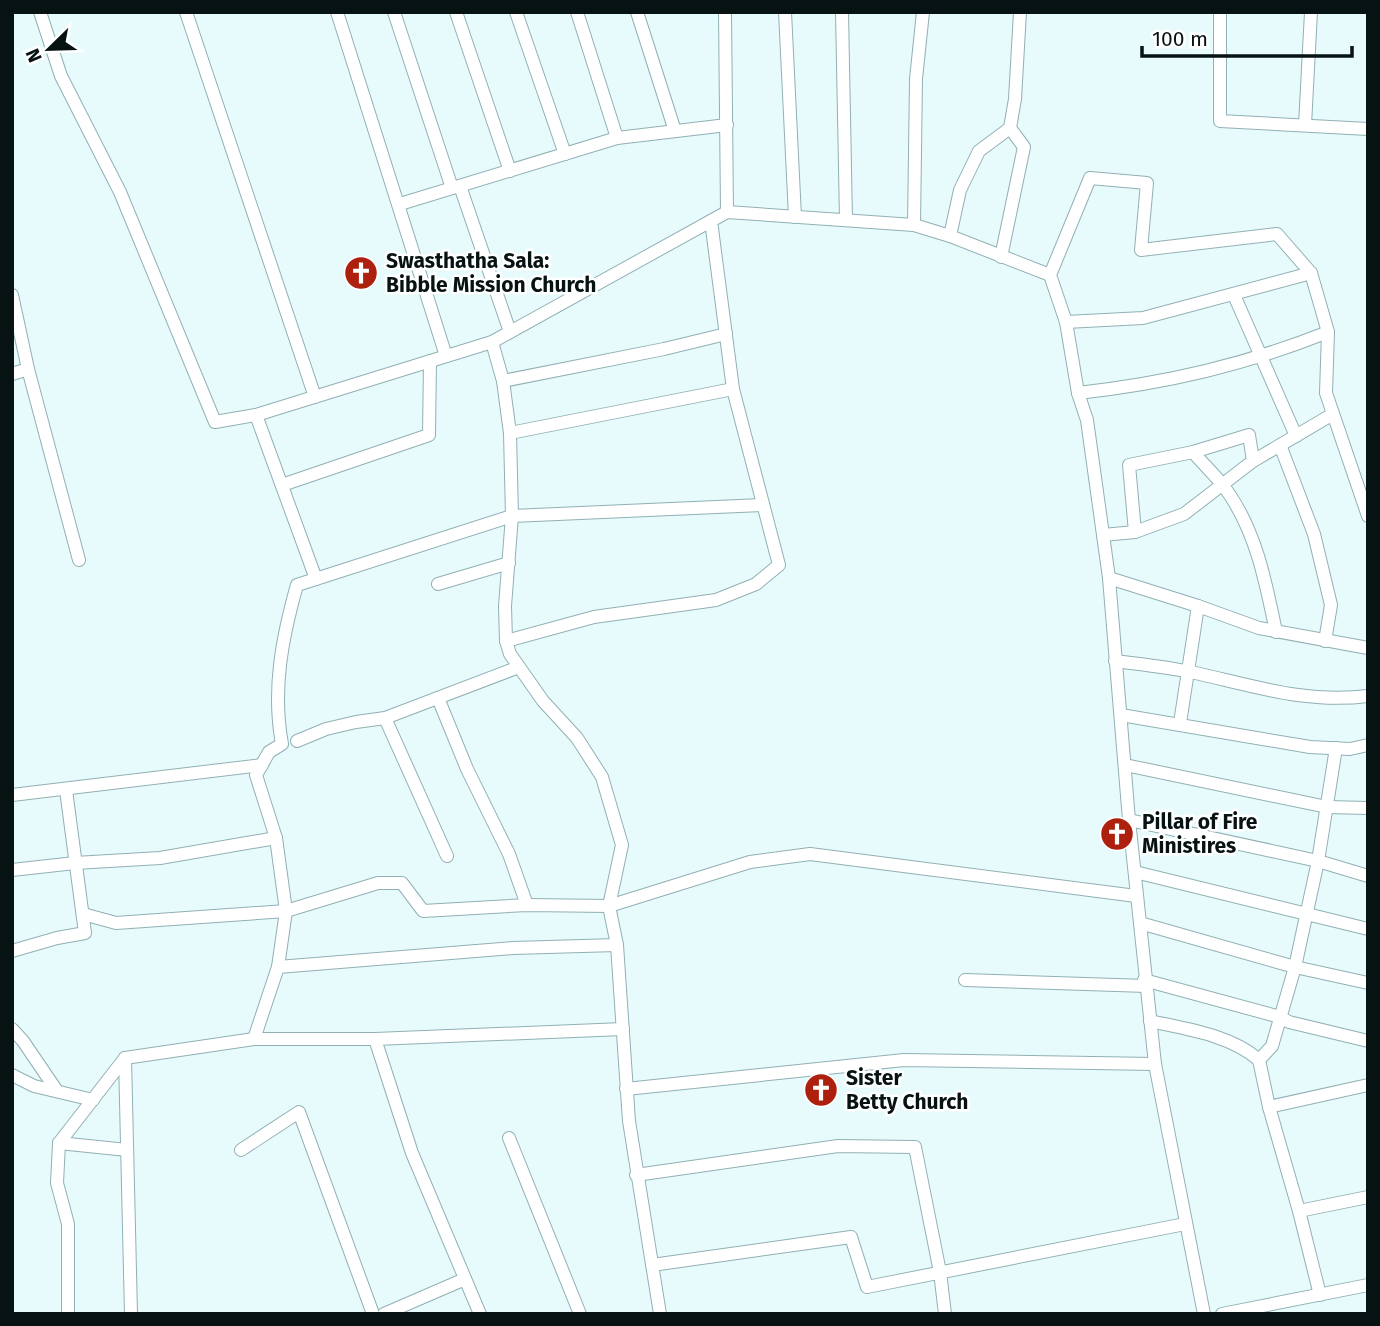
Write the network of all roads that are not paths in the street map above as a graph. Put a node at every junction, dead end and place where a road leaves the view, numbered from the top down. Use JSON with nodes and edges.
{"nodes":[{"id":1,"x":40,"y":12,"type":"edge"},
{"id":2,"x":186,"y":12,"type":"edge"},
{"id":3,"x":337,"y":12,"type":"edge"},
{"id":4,"x":394,"y":12,"type":"edge"},
{"id":5,"x":456,"y":12,"type":"edge"},
{"id":6,"x":516,"y":12,"type":"edge"},
{"id":7,"x":577,"y":12,"type":"edge"},
{"id":8,"x":637,"y":12,"type":"edge"},
{"id":9,"x":725,"y":12,"type":"edge"},
{"id":10,"x":785,"y":12,"type":"edge"},
{"id":11,"x":842,"y":12,"type":"edge"},
{"id":12,"x":923,"y":12,"type":"edge"},
{"id":13,"x":1020,"y":12,"type":"edge"},
{"id":14,"x":1220,"y":12,"type":"edge"},
{"id":15,"x":1311,"y":12,"type":"edge"},
{"id":16,"x":727,"y":125,"type":"junction"},
{"id":17,"x":1305,"y":125,"type":"junction"},
{"id":18,"x":1010,"y":128,"type":"junction"},
{"id":19,"x":1368,"y":129,"type":"edge"},
{"id":20,"x":675,"y":131,"type":"junction"},
{"id":21,"x":617,"y":138,"type":"junction"},
{"id":22,"x":565,"y":154,"type":"junction"},
{"id":23,"x":510,"y":171,"type":"junction"},
{"id":24,"x":456,"y":187,"type":"junction"},
{"id":25,"x":400,"y":204,"type":"junction"},
{"id":26,"x":727,"y":212,"type":"junction"},
{"id":27,"x":795,"y":217,"type":"junction"},
{"id":28,"x":846,"y":220,"type":"junction"},
{"id":29,"x":711,"y":221,"type":"junction"},
{"id":30,"x":914,"y":225,"type":"junction"},
{"id":31,"x":950,"y":236,"type":"junction"},
{"id":32,"x":1001,"y":257,"type":"junction"},
{"id":33,"x":1311,"y":273,"type":"junction"},
{"id":34,"x":1050,"y":275,"type":"junction"},
{"id":35,"x":12,"y":295,"type":"edge"},
{"id":36,"x":1234,"y":295,"type":"junction"},
{"id":37,"x":1066,"y":322,"type":"junction"},
{"id":38,"x":510,"y":332,"type":"junction"},
{"id":39,"x":1328,"y":332,"type":"junction"},
{"id":40,"x":726,"y":334,"type":"junction"},
{"id":41,"x":492,"y":342,"type":"junction"},
{"id":42,"x":446,"y":356,"type":"junction"},
{"id":43,"x":1260,"y":357,"type":"junction"},
{"id":44,"x":430,"y":361,"type":"junction"},
{"id":45,"x":28,"y":369,"type":"junction"},
{"id":46,"x":12,"y":374,"type":"edge"},
{"id":47,"x":503,"y":381,"type":"junction"},
{"id":48,"x":733,"y":389,"type":"junction"},
{"id":49,"x":1078,"y":393,"type":"junction"},
{"id":50,"x":315,"y":397,"type":"junction"},
{"id":51,"x":1333,"y":414,"type":"junction"},
{"id":52,"x":256,"y":415,"type":"junction"},
{"id":53,"x":510,"y":433,"type":"junction"},
{"id":54,"x":1296,"y":436,"type":"junction"},
{"id":55,"x":1280,"y":445,"type":"junction"},
{"id":56,"x":1193,"y":452,"type":"junction"},
{"id":57,"x":1254,"y":461,"type":"junction"},
{"id":58,"x":282,"y":485,"type":"junction"},
{"id":59,"x":1222,"y":485,"type":"junction"},
{"id":60,"x":762,"y":505,"type":"junction"},
{"id":61,"x":512,"y":516,"type":"junction"},
{"id":62,"x":1368,"y":516,"type":"edge"},
{"id":63,"x":1135,"y":531,"type":"junction"},
{"id":64,"x":1103,"y":535,"type":"junction"},
{"id":65,"x":79,"y":560,"type":"dead end"},
{"id":66,"x":509,"y":563,"type":"junction"},
{"id":67,"x":1109,"y":578,"type":"junction"},
{"id":68,"x":316,"y":579,"type":"junction"},
{"id":69,"x":438,"y":584,"type":"dead end"},
{"id":70,"x":1198,"y":606,"type":"junction"},
{"id":71,"x":1276,"y":632,"type":"junction"},
{"id":72,"x":506,"y":640,"type":"junction"},
{"id":73,"x":1325,"y":641,"type":"junction"},
{"id":74,"x":1368,"y":648,"type":"edge"},
{"id":75,"x":1115,"y":661,"type":"junction"},
{"id":76,"x":519,"y":667,"type":"junction"},
{"id":77,"x":1188,"y":671,"type":"junction"},
{"id":78,"x":1368,"y":696,"type":"edge"},
{"id":79,"x":438,"y":698,"type":"junction"},
{"id":80,"x":1121,"y":715,"type":"junction"},
{"id":81,"x":385,"y":718,"type":"junction"},
{"id":82,"x":1180,"y":723,"type":"junction"},
{"id":83,"x":297,"y":741,"type":"dead end"},
{"id":84,"x":1368,"y":745,"type":"edge"},
{"id":85,"x":1336,"y":748,"type":"junction"},
{"id":86,"x":262,"y":765,"type":"junction"},
{"id":87,"x":1125,"y":765,"type":"junction"},
{"id":88,"x":66,"y":790,"type":"junction"},
{"id":89,"x":12,"y":795,"type":"edge"},
{"id":90,"x":1327,"y":807,"type":"junction"},
{"id":91,"x":1368,"y":808,"type":"edge"},
{"id":92,"x":1129,"y":820,"type":"junction"},
{"id":93,"x":276,"y":838,"type":"junction"},
{"id":94,"x":447,"y":856,"type":"dead end"},
{"id":95,"x":1318,"y":861,"type":"junction"},
{"id":96,"x":75,"y":863,"type":"junction"},
{"id":97,"x":12,"y":870,"type":"edge"},
{"id":98,"x":1135,"y":872,"type":"junction"},
{"id":99,"x":1368,"y":876,"type":"edge"},
{"id":100,"x":1136,"y":896,"type":"junction"},
{"id":101,"x":527,"y":905,"type":"junction"},
{"id":102,"x":609,"y":906,"type":"junction"},
{"id":103,"x":286,"y":911,"type":"junction"},
{"id":104,"x":83,"y":914,"type":"junction"},
{"id":105,"x":1306,"y":916,"type":"junction"},
{"id":106,"x":1140,"y":923,"type":"junction"},
{"id":107,"x":1368,"y":929,"type":"edge"},
{"id":108,"x":617,"y":945,"type":"junction"},
{"id":109,"x":12,"y":951,"type":"edge"},
{"id":110,"x":278,"y":967,"type":"junction"},
{"id":111,"x":1295,"y":967,"type":"junction"},
{"id":112,"x":965,"y":979,"type":"dead end"},
{"id":113,"x":1368,"y":982,"type":"edge"},
{"id":114,"x":1145,"y":983,"type":"junction"},
{"id":115,"x":1280,"y":1017,"type":"junction"},
{"id":116,"x":1150,"y":1021,"type":"junction"},
{"id":117,"x":12,"y":1029,"type":"edge"},
{"id":118,"x":623,"y":1029,"type":"junction"},
{"id":119,"x":254,"y":1039,"type":"junction"},
{"id":120,"x":375,"y":1039,"type":"junction"},
{"id":121,"x":1368,"y":1041,"type":"edge"},
{"id":122,"x":125,"y":1058,"type":"junction"},
{"id":123,"x":1259,"y":1060,"type":"junction"},
{"id":124,"x":1155,"y":1064,"type":"junction"},
{"id":125,"x":12,"y":1075,"type":"edge"},
{"id":126,"x":1368,"y":1085,"type":"edge"},
{"id":127,"x":626,"y":1089,"type":"junction"},
{"id":128,"x":57,"y":1091,"type":"junction"},
{"id":129,"x":93,"y":1100,"type":"junction"},
{"id":130,"x":1269,"y":1107,"type":"junction"},
{"id":131,"x":509,"y":1138,"type":"dead end"},
{"id":132,"x":59,"y":1143,"type":"junction"},
{"id":133,"x":127,"y":1150,"type":"junction"},
{"id":134,"x":241,"y":1150,"type":"dead end"},
{"id":135,"x":636,"y":1175,"type":"junction"},
{"id":136,"x":1368,"y":1197,"type":"edge"},
{"id":137,"x":1299,"y":1211,"type":"junction"},
{"id":138,"x":1185,"y":1224,"type":"junction"},
{"id":139,"x":652,"y":1265,"type":"junction"},
{"id":140,"x":940,"y":1272,"type":"junction"},
{"id":141,"x":465,"y":1279,"type":"junction"},
{"id":142,"x":1368,"y":1285,"type":"edge"},
{"id":143,"x":1320,"y":1295,"type":"junction"},
{"id":144,"x":68,"y":1314,"type":"edge"},
{"id":145,"x":131,"y":1314,"type":"edge"},
{"id":146,"x":373,"y":1314,"type":"edge"},
{"id":147,"x":384,"y":1314,"type":"edge"},
{"id":148,"x":481,"y":1314,"type":"edge"},
{"id":149,"x":580,"y":1314,"type":"edge"},
{"id":150,"x":660,"y":1314,"type":"edge"},
{"id":151,"x":946,"y":1314,"type":"edge"},
{"id":152,"x":1205,"y":1314,"type":"edge"},
{"id":153,"x":1222,"y":1314,"type":"edge"}],
"edges":[{"from":1,"to":52,"type":"street"},
{"from":2,"to":50,"type":"street"},
{"from":3,"to":25,"type":"street"},
{"from":4,"to":24,"type":"street"},
{"from":5,"to":23,"type":"street"},
{"from":6,"to":22,"type":"street"},
{"from":7,"to":21,"type":"street"},
{"from":8,"to":20,"type":"street"},
{"from":9,"to":16,"type":"street"},
{"from":10,"to":27,"type":"street"},
{"from":11,"to":28,"type":"street"},
{"from":12,"to":30,"type":"street"},
{"from":13,"to":18,"type":"street"},
{"from":14,"to":17,"type":"street"},
{"from":15,"to":17,"type":"street"},
{"from":16,"to":20,"type":"street"},
{"from":16,"to":26,"type":"street"},
{"from":17,"to":19,"type":"street"},
{"from":18,"to":31,"type":"street"},
{"from":18,"to":32,"type":"street"},
{"from":20,"to":21,"type":"street"},
{"from":21,"to":22,"type":"street"},
{"from":22,"to":23,"type":"street"},
{"from":23,"to":24,"type":"street"},
{"from":24,"to":25,"type":"street"},
{"from":24,"to":38,"type":"street"},
{"from":25,"to":42,"type":"street"},
{"from":26,"to":27,"type":"street"},
{"from":26,"to":29,"type":"street"},
{"from":27,"to":28,"type":"street"},
{"from":28,"to":30,"type":"street"},
{"from":29,"to":38,"type":"street"},
{"from":29,"to":40,"type":"street"},
{"from":30,"to":31,"type":"street"},
{"from":31,"to":32,"type":"street"},
{"from":32,"to":34,"type":"street"},
{"from":33,"to":34,"type":"street"},
{"from":33,"to":36,"type":"street"},
{"from":33,"to":39,"type":"street"},
{"from":34,"to":37,"type":"street"},
{"from":35,"to":45,"type":"street"},
{"from":36,"to":37,"type":"street"},
{"from":36,"to":43,"type":"street"},
{"from":37,"to":49,"type":"street"},
{"from":38,"to":41,"type":"street"},
{"from":39,"to":43,"type":"street"},
{"from":39,"to":51,"type":"street"},
{"from":40,"to":47,"type":"street"},
{"from":40,"to":48,"type":"street"},
{"from":41,"to":42,"type":"street"},
{"from":41,"to":47,"type":"street"},
{"from":42,"to":44,"type":"street"},
{"from":43,"to":49,"type":"street"},
{"from":43,"to":54,"type":"street"},
{"from":44,"to":50,"type":"street"},
{"from":44,"to":58,"type":"street"},
{"from":45,"to":46,"type":"street"},
{"from":45,"to":65,"type":"street"},
{"from":47,"to":53,"type":"street"},
{"from":48,"to":53,"type":"street"},
{"from":48,"to":60,"type":"street"},
{"from":49,"to":64,"type":"street"},
{"from":50,"to":52,"type":"street"},
{"from":51,"to":54,"type":"street"},
{"from":51,"to":62,"type":"street"},
{"from":52,"to":58,"type":"street"},
{"from":53,"to":61,"type":"street"},
{"from":54,"to":55,"type":"street"},
{"from":55,"to":57,"type":"street"},
{"from":55,"to":73,"type":"street"},
{"from":56,"to":57,"type":"street"},
{"from":56,"to":59,"type":"street"},
{"from":56,"to":63,"type":"street"},
{"from":57,"to":59,"type":"street"},
{"from":58,"to":68,"type":"street"},
{"from":59,"to":63,"type":"street"},
{"from":59,"to":71,"type":"street"},
{"from":60,"to":61,"type":"street"},
{"from":60,"to":72,"type":"street"},
{"from":61,"to":66,"type":"street"},
{"from":61,"to":68,"type":"street"},
{"from":63,"to":64,"type":"street"},
{"from":64,"to":67,"type":"street"},
{"from":66,"to":69,"type":"street"},
{"from":66,"to":72,"type":"street"},
{"from":67,"to":70,"type":"street"},
{"from":67,"to":75,"type":"street"},
{"from":68,"to":86,"type":"street"},
{"from":70,"to":71,"type":"street"},
{"from":70,"to":77,"type":"street"},
{"from":71,"to":73,"type":"street"},
{"from":72,"to":76,"type":"street"},
{"from":73,"to":74,"type":"street"},
{"from":75,"to":77,"type":"street"},
{"from":75,"to":80,"type":"street"},
{"from":76,"to":79,"type":"street"},
{"from":76,"to":102,"type":"street"},
{"from":77,"to":78,"type":"street"},
{"from":77,"to":82,"type":"street"},
{"from":79,"to":81,"type":"street"},
{"from":79,"to":101,"type":"street"},
{"from":80,"to":82,"type":"street"},
{"from":80,"to":87,"type":"street"},
{"from":81,"to":83,"type":"street"},
{"from":81,"to":94,"type":"street"},
{"from":82,"to":85,"type":"street"},
{"from":84,"to":85,"type":"street"},
{"from":85,"to":90,"type":"street"},
{"from":86,"to":88,"type":"street"},
{"from":86,"to":93,"type":"street"},
{"from":87,"to":90,"type":"street"},
{"from":87,"to":92,"type":"street"},
{"from":88,"to":89,"type":"street"},
{"from":88,"to":96,"type":"street"},
{"from":90,"to":91,"type":"street"},
{"from":90,"to":95,"type":"street"},
{"from":92,"to":95,"type":"street"},
{"from":92,"to":98,"type":"street"},
{"from":93,"to":96,"type":"street"},
{"from":93,"to":103,"type":"street"},
{"from":95,"to":99,"type":"street"},
{"from":95,"to":105,"type":"street"},
{"from":96,"to":97,"type":"street"},
{"from":96,"to":104,"type":"street"},
{"from":98,"to":100,"type":"street"},
{"from":98,"to":105,"type":"street"},
{"from":100,"to":102,"type":"street"},
{"from":100,"to":106,"type":"street"},
{"from":101,"to":102,"type":"street"},
{"from":101,"to":103,"type":"street"},
{"from":102,"to":108,"type":"street"},
{"from":103,"to":104,"type":"street"},
{"from":103,"to":110,"type":"street"},
{"from":104,"to":109,"type":"street"},
{"from":105,"to":107,"type":"street"},
{"from":105,"to":111,"type":"street"},
{"from":106,"to":111,"type":"street"},
{"from":106,"to":114,"type":"street"},
{"from":108,"to":110,"type":"street"},
{"from":108,"to":118,"type":"street"},
{"from":110,"to":119,"type":"street"},
{"from":111,"to":113,"type":"street"},
{"from":111,"to":115,"type":"street"},
{"from":112,"to":114,"type":"street"},
{"from":114,"to":115,"type":"street"},
{"from":114,"to":116,"type":"street"},
{"from":115,"to":121,"type":"street"},
{"from":115,"to":123,"type":"street"},
{"from":116,"to":123,"type":"street"},
{"from":116,"to":124,"type":"street"},
{"from":117,"to":128,"type":"street"},
{"from":118,"to":120,"type":"street"},
{"from":118,"to":127,"type":"street"},
{"from":119,"to":120,"type":"street"},
{"from":119,"to":122,"type":"street"},
{"from":120,"to":141,"type":"street"},
{"from":122,"to":129,"type":"street"},
{"from":122,"to":133,"type":"street"},
{"from":123,"to":130,"type":"street"},
{"from":124,"to":127,"type":"street"},
{"from":124,"to":138,"type":"street"},
{"from":125,"to":128,"type":"street"},
{"from":126,"to":130,"type":"street"},
{"from":127,"to":135,"type":"street"},
{"from":128,"to":129,"type":"street"},
{"from":129,"to":132,"type":"street"},
{"from":130,"to":137,"type":"street"},
{"from":131,"to":149,"type":"street"},
{"from":132,"to":133,"type":"street"},
{"from":132,"to":144,"type":"street"},
{"from":133,"to":145,"type":"street"},
{"from":134,"to":146,"type":"street"},
{"from":135,"to":139,"type":"street"},
{"from":135,"to":140,"type":"street"},
{"from":136,"to":137,"type":"street"},
{"from":137,"to":143,"type":"street"},
{"from":138,"to":140,"type":"street"},
{"from":138,"to":152,"type":"street"},
{"from":139,"to":140,"type":"street"},
{"from":139,"to":150,"type":"street"},
{"from":140,"to":151,"type":"street"},
{"from":141,"to":147,"type":"street"},
{"from":141,"to":148,"type":"street"},
{"from":142,"to":143,"type":"street"},
{"from":143,"to":153,"type":"street"}]}
